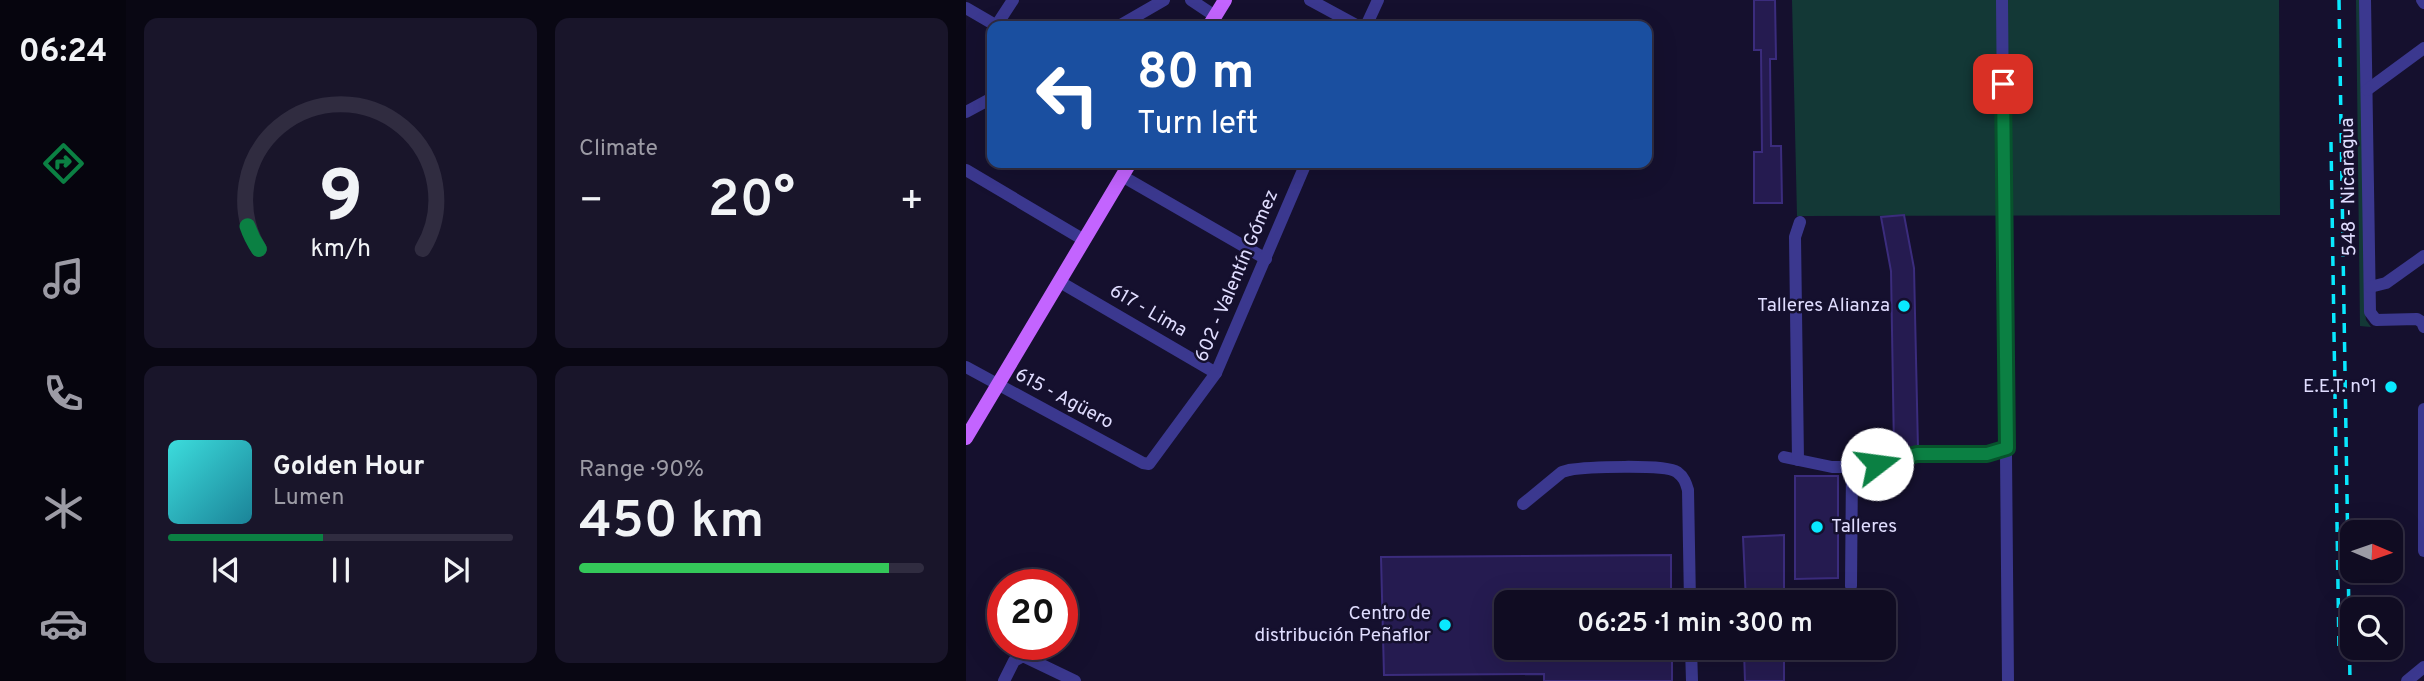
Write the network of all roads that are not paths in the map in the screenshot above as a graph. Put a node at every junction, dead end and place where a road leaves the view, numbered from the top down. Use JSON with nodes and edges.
{"nodes":[{"id":1,"x":1013,"y":0,"type":"edge"},
{"id":2,"x":1164,"y":0,"type":"edge"},
{"id":3,"x":1191,"y":0,"type":"edge"},
{"id":4,"x":1225,"y":0,"type":"edge"},
{"id":5,"x":1310,"y":0,"type":"edge"},
{"id":6,"x":1378,"y":0,"type":"edge"},
{"id":7,"x":2002,"y":0,"type":"edge"},
{"id":8,"x":2365,"y":0,"type":"edge"},
{"id":9,"x":966,"y":8,"type":"edge"},
{"id":10,"x":988,"y":21,"type":"edge"},
{"id":11,"x":999,"y":21,"type":"edge"},
{"id":12,"x":1128,"y":21,"type":"edge"},
{"id":13,"x":1212,"y":21,"type":"edge"},
{"id":14,"x":1349,"y":21,"type":"edge"},
{"id":15,"x":1368,"y":21,"type":"edge"},
{"id":16,"x":2424,"y":48,"type":"edge"},
{"id":17,"x":2367,"y":90,"type":"junction"},
{"id":18,"x":987,"y":101,"type":"edge"},
{"id":19,"x":966,"y":112,"type":"edge"},
{"id":20,"x":1304,"y":168,"type":"edge"},
{"id":21,"x":1126,"y":169,"type":"edge"},
{"id":22,"x":966,"y":170,"type":"edge"},
{"id":23,"x":1800,"y":222,"type":"dead end"},
{"id":24,"x":1084,"y":240,"type":"junction"},
{"id":25,"x":2424,"y":256,"type":"edge"},
{"id":26,"x":1266,"y":259,"type":"junction"},
{"id":27,"x":1060,"y":282,"type":"junction"},
{"id":28,"x":2370,"y":287,"type":"junction"},
{"id":29,"x":2424,"y":327,"type":"edge"},
{"id":30,"x":966,"y":367,"type":"edge"},
{"id":31,"x":1216,"y":373,"type":"junction"},
{"id":32,"x":997,"y":385,"type":"junction"},
{"id":33,"x":2424,"y":409,"type":"edge"},
{"id":34,"x":966,"y":438,"type":"edge"},
{"id":35,"x":2007,"y":448,"type":"junction"},
{"id":36,"x":2423,"y":461,"type":"edge"},
{"id":37,"x":1143,"y":463,"type":"joint"},
{"id":38,"x":1852,"y":467,"type":"junction"},
{"id":39,"x":1523,"y":504,"type":"dead end"},
{"id":40,"x":2424,"y":551,"type":"edge"},
{"id":41,"x":1851,"y":586,"type":"dead end"},
{"id":42,"x":1690,"y":590,"type":"edge"},
{"id":43,"x":1691,"y":660,"type":"edge"},
{"id":44,"x":2424,"y":667,"type":"edge"},
{"id":45,"x":1004,"y":681,"type":"edge"},
{"id":46,"x":1075,"y":681,"type":"edge"},
{"id":47,"x":1692,"y":681,"type":"edge"},
{"id":48,"x":2008,"y":681,"type":"edge"},
{"id":49,"x":2407,"y":681,"type":"edge"}],
"edges":[{"from":1,"to":11,"type":"street"},
{"from":2,"to":12,"type":"street"},
{"from":3,"to":13,"type":"street"},
{"from":4,"to":13,"type":"main road"},
{"from":5,"to":14,"type":"street"},
{"from":6,"to":15,"type":"street"},
{"from":7,"to":35,"type":"street"},
{"from":8,"to":17,"type":"street","name":"548 - Nicaragua"},
{"from":9,"to":10,"type":"street"},
{"from":16,"to":17,"type":"street"},
{"from":17,"to":28,"type":"street","name":"548 - Nicaragua"},
{"from":18,"to":19,"type":"street"},
{"from":20,"to":26,"type":"street","name":"602 - Valentín Gómez"},
{"from":21,"to":24,"type":"main road"},
{"from":21,"to":26,"type":"street"},
{"from":22,"to":24,"type":"street"},
{"from":23,"to":38,"type":"street"},
{"from":24,"to":27,"type":"main road"},
{"from":25,"to":28,"type":"street"},
{"from":26,"to":31,"type":"street","name":"602 - Valentín Gómez"},
{"from":27,"to":31,"type":"street","name":"617 - Lima"},
{"from":27,"to":32,"type":"main road"},
{"from":28,"to":29,"type":"street","name":"548 - Nicaragua"},
{"from":30,"to":32,"type":"street","name":"615 - Agüero"},
{"from":31,"to":37,"type":"street","name":"602 - Valentín Gómez"},
{"from":32,"to":34,"type":"main road"},
{"from":32,"to":37,"type":"street","name":"615 - Agüero"},
{"from":33,"to":36,"type":"street"},
{"from":35,"to":38,"type":"street"},
{"from":35,"to":48,"type":"street"},
{"from":36,"to":40,"type":"street"},
{"from":38,"to":41,"type":"street"},
{"from":39,"to":42,"type":"street"},
{"from":43,"to":47,"type":"street"},
{"from":44,"to":49,"type":"street"},
{"from":45,"to":46,"type":"street"}]}
